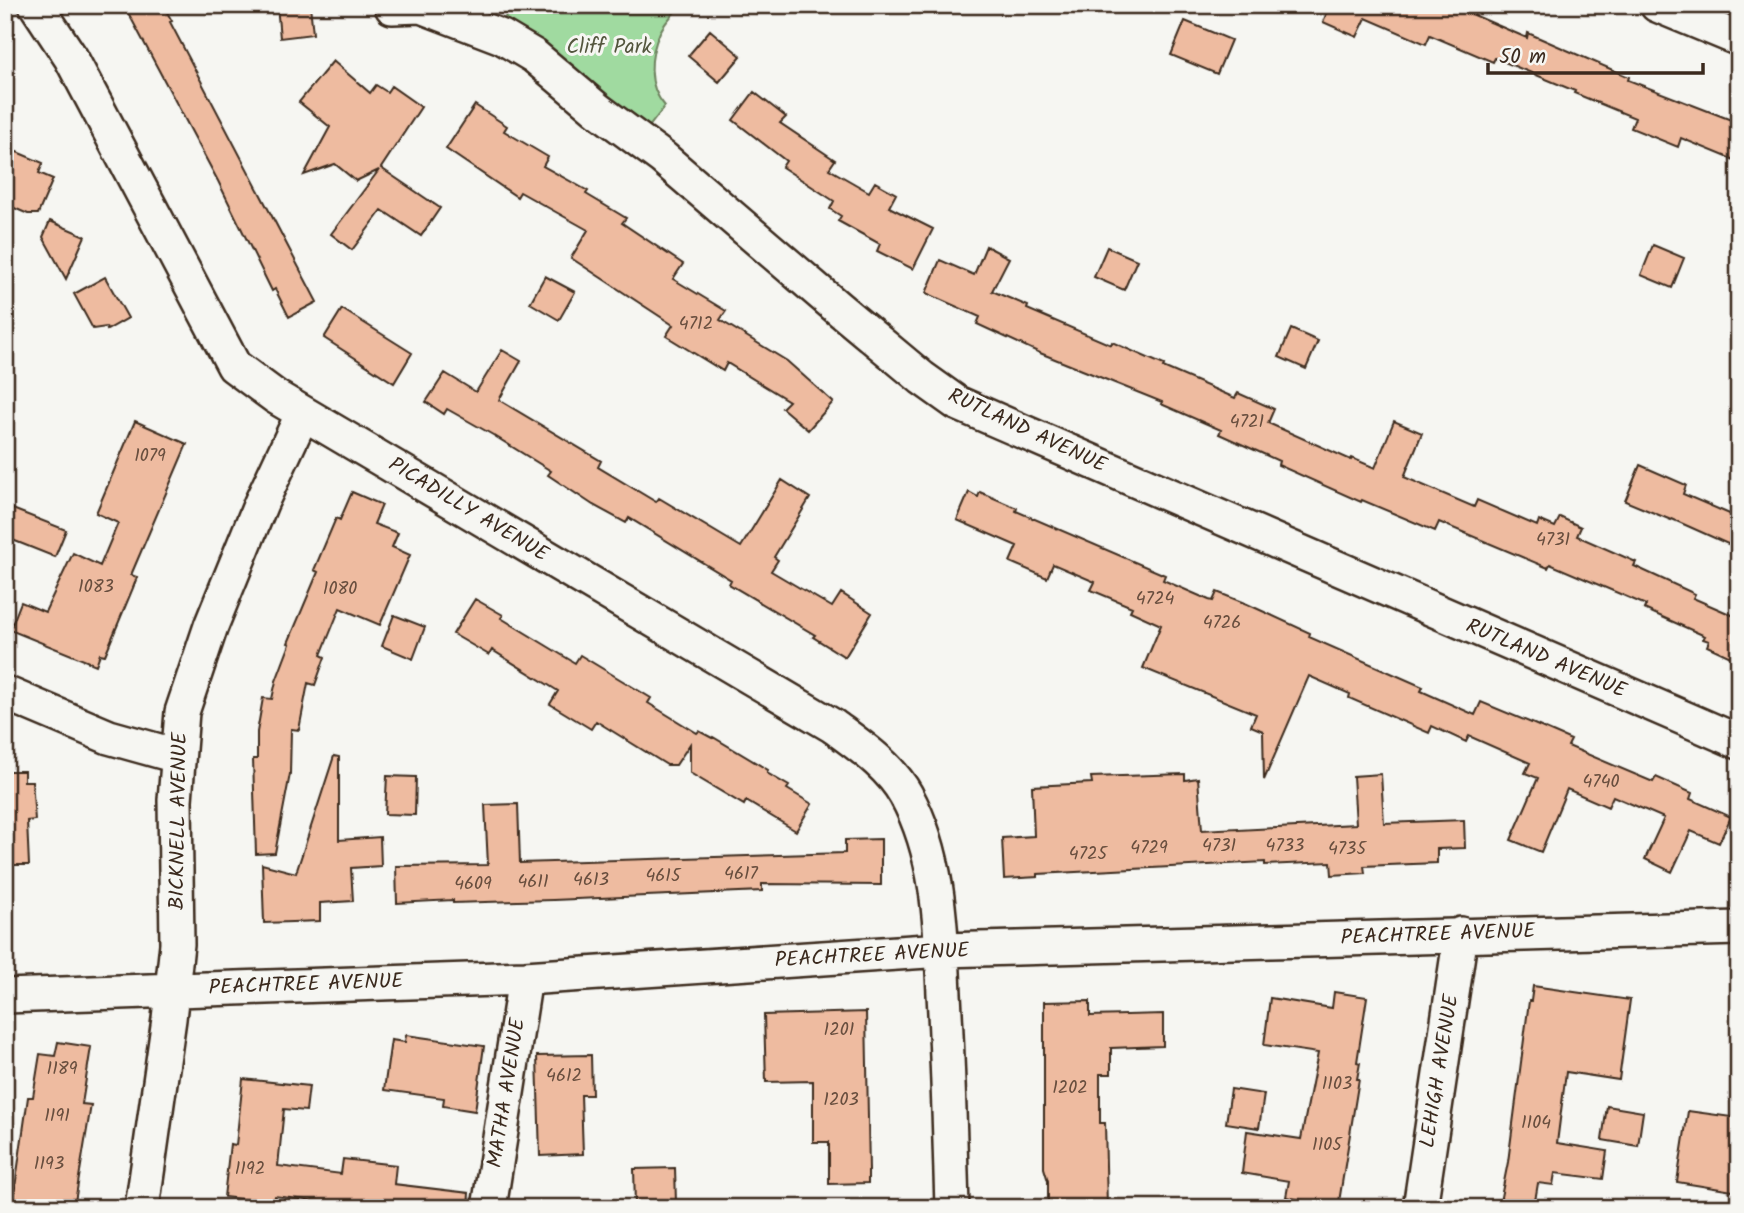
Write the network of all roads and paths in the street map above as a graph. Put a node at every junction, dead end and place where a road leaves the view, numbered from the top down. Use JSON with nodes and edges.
{"nodes":[{"id":1,"x":36,"y":5,"type":"edge"},
{"id":2,"x":1657,"y":5,"type":"edge"},
{"id":3,"x":391,"y":7,"type":"dead end"},
{"id":4,"x":1739,"y":40,"type":"edge"},
{"id":5,"x":303,"y":413,"type":"junction"},
{"id":6,"x":5,"y":693,"type":"edge"},
{"id":7,"x":1739,"y":742,"type":"edge"},
{"id":8,"x":177,"y":756,"type":"junction"},
{"id":9,"x":1739,"y":928,"type":"edge"},
{"id":10,"x":1461,"y":934,"type":"junction"},
{"id":11,"x":942,"y":950,"type":"junction"},
{"id":12,"x":524,"y":978,"type":"junction"},
{"id":13,"x":172,"y":989,"type":"junction"},
{"id":14,"x":5,"y":996,"type":"edge"},
{"id":15,"x":142,"y":1208,"type":"edge"},
{"id":16,"x":489,"y":1208,"type":"edge"},
{"id":17,"x":952,"y":1208,"type":"edge"},
{"id":18,"x":1420,"y":1208,"type":"edge"}],
"edges":[{"from":1,"to":5,"type":"street","name":"PICADILLY AVENUE"},
{"from":2,"to":4,"type":"street"},
{"from":3,"to":7,"type":"street","name":"RUTLAND AVENUE"},
{"from":5,"to":8,"type":"street","name":"BICKNELL AVENUE"},
{"from":5,"to":11,"type":"street","name":"PICADILLY AVENUE"},
{"from":6,"to":8,"type":"street"},
{"from":8,"to":13,"type":"street","name":"BICKNELL AVENUE"},
{"from":9,"to":10,"type":"street","name":"PEACHTREE AVENUE"},
{"from":10,"to":11,"type":"street","name":"PEACHTREE AVENUE"},
{"from":10,"to":18,"type":"street","name":"LEHIGH AVENUE"},
{"from":11,"to":12,"type":"street","name":"PEACHTREE AVENUE"},
{"from":11,"to":17,"type":"street","name":"PICADILLY AVENUE"},
{"from":12,"to":13,"type":"street","name":"PEACHTREE AVENUE"},
{"from":12,"to":16,"type":"street","name":"MATHA AVENUE"},
{"from":13,"to":14,"type":"street","name":"PEACHTREE AVENUE"},
{"from":13,"to":15,"type":"street","name":"BICKNELL AVENUE"}]}
